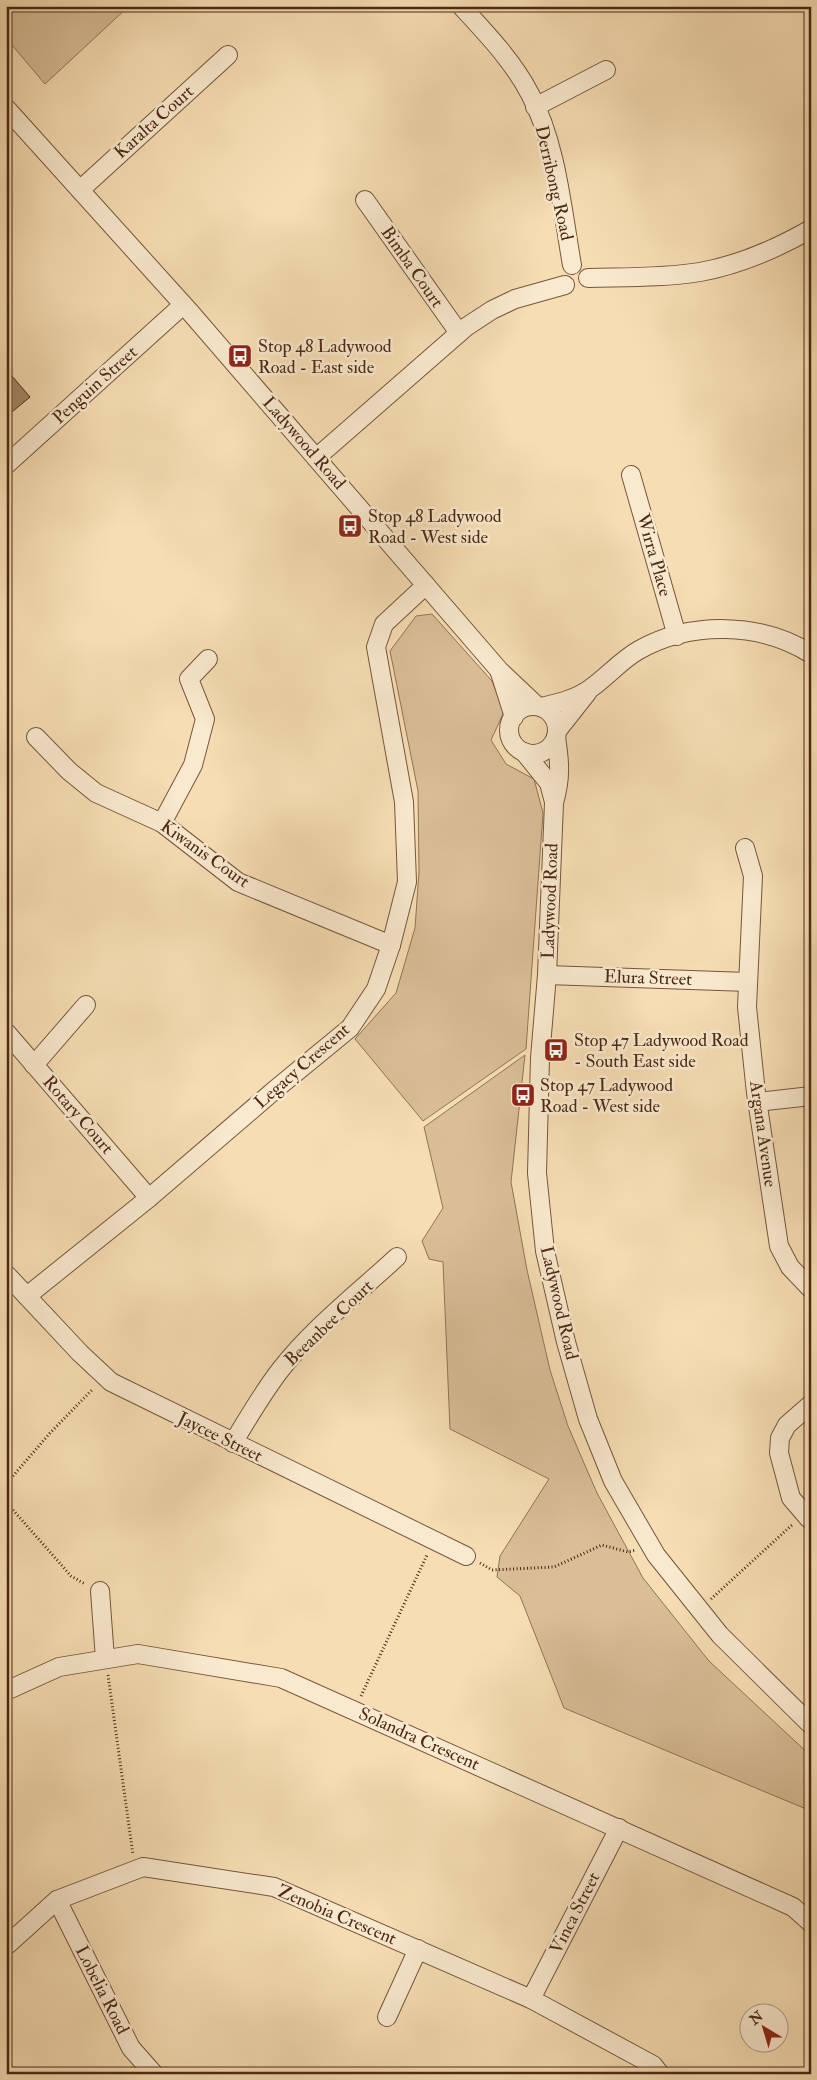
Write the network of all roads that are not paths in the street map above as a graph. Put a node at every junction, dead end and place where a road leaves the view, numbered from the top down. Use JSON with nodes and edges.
{"nodes":[{"id":1,"x":461,"y":6,"type":"edge"},
{"id":2,"x":228,"y":55,"type":"dead end"},
{"id":3,"x":606,"y":70,"type":"dead end"},
{"id":4,"x":536,"y":107,"type":"junction"},
{"id":5,"x":6,"y":108,"type":"edge"},
{"id":6,"x":80,"y":190,"type":"junction"},
{"id":7,"x":365,"y":200,"type":"dead end"},
{"id":8,"x":811,"y":229,"type":"edge"},
{"id":9,"x":572,"y":265,"type":"junction"},
{"id":10,"x":588,"y":278,"type":"junction"},
{"id":11,"x":565,"y":285,"type":"junction"},
{"id":12,"x":183,"y":305,"type":"junction"},
{"id":13,"x":459,"y":333,"type":"junction"},
{"id":14,"x":316,"y":458,"type":"junction"},
{"id":15,"x":6,"y":465,"type":"edge"},
{"id":16,"x":631,"y":475,"type":"dead end"},
{"id":17,"x":426,"y":585,"type":"junction"},
{"id":18,"x":677,"y":636,"type":"junction"},
{"id":19,"x":811,"y":654,"type":"edge"},
{"id":20,"x":208,"y":658,"type":"dead end"},
{"id":21,"x":499,"y":670,"type":"junction"},
{"id":22,"x":590,"y":689,"type":"junction"},
{"id":23,"x":539,"y":707,"type":"junction"},
{"id":24,"x":514,"y":717,"type":"junction"},
{"id":25,"x":556,"y":734,"type":"junction"},
{"id":26,"x":36,"y":737,"type":"dead end"},
{"id":27,"x":524,"y":752,"type":"junction"},
{"id":28,"x":554,"y":803,"type":"junction"},
{"id":29,"x":162,"y":823,"type":"junction"},
{"id":30,"x":744,"y":848,"type":"dead end"},
{"id":31,"x":391,"y":945,"type":"junction"},
{"id":32,"x":547,"y":975,"type":"junction"},
{"id":33,"x":748,"y":982,"type":"junction"},
{"id":34,"x":86,"y":1006,"type":"dead end"},
{"id":35,"x":6,"y":1032,"type":"edge"},
{"id":36,"x":34,"y":1065,"type":"junction"},
{"id":37,"x":811,"y":1096,"type":"edge"},
{"id":38,"x":757,"y":1102,"type":"junction"},
{"id":39,"x":149,"y":1198,"type":"junction"},
{"id":40,"x":397,"y":1257,"type":"dead end"},
{"id":41,"x":6,"y":1274,"type":"edge"},
{"id":42,"x":811,"y":1289,"type":"edge"},
{"id":43,"x":26,"y":1296,"type":"junction"},
{"id":44,"x":811,"y":1404,"type":"edge"},
{"id":45,"x":233,"y":1443,"type":"junction"},
{"id":46,"x":807,"y":1516,"type":"road end"},
{"id":47,"x":466,"y":1556,"type":"road end"},
{"id":48,"x":100,"y":1592,"type":"road end"},
{"id":49,"x":105,"y":1659,"type":"junction"},
{"id":50,"x":6,"y":1691,"type":"edge"},
{"id":51,"x":811,"y":1725,"type":"edge"},
{"id":52,"x":619,"y":1828,"type":"junction"},
{"id":53,"x":57,"y":1900,"type":"junction"},
{"id":54,"x":811,"y":1923,"type":"edge"},
{"id":55,"x":6,"y":1946,"type":"edge"},
{"id":56,"x":418,"y":1949,"type":"junction"},
{"id":57,"x":531,"y":1999,"type":"junction"},
{"id":58,"x":387,"y":2017,"type":"dead end"},
{"id":59,"x":154,"y":2074,"type":"edge"},
{"id":60,"x":660,"y":2074,"type":"edge"}],
"edges":[{"from":1,"to":4,"type":"street","name":"Derribong Road"},
{"from":2,"to":6,"type":"street","name":"Karalta Court"},
{"from":3,"to":4,"type":"street"},
{"from":4,"to":9,"type":"street","name":"Derribong Road"},
{"from":5,"to":6,"type":"street","name":"Ladywood Road"},
{"from":6,"to":12,"type":"street","name":"Ladywood Road"},
{"from":7,"to":13,"type":"street","name":"Bimba Court"},
{"from":8,"to":10,"type":"street"},
{"from":9,"to":10,"type":"street"},
{"from":9,"to":11,"type":"street"},
{"from":10,"to":11,"type":"street"},
{"from":11,"to":13,"type":"street"},
{"from":12,"to":14,"type":"street","name":"Ladywood Road"},
{"from":12,"to":15,"type":"street","name":"Penguin Street"},
{"from":13,"to":14,"type":"street"},
{"from":14,"to":17,"type":"street","name":"Ladywood Road"},
{"from":16,"to":18,"type":"street","name":"Wirra Place"},
{"from":17,"to":21,"type":"street","name":"Ladywood Road"},
{"from":17,"to":31,"type":"street","name":"Legacy Crescent"},
{"from":18,"to":19,"type":"street"},
{"from":18,"to":22,"type":"street"},
{"from":20,"to":29,"type":"street"},
{"from":21,"to":23,"type":"street","name":"Ladywood Road"},
{"from":21,"to":24,"type":"street","name":"Ladywood Road"},
{"from":22,"to":23,"type":"street"},
{"from":22,"to":25,"type":"street"},
{"from":23,"to":24,"type":"street"},
{"from":23,"to":25,"type":"street"},
{"from":24,"to":27,"type":"street"},
{"from":25,"to":27,"type":"street"},
{"from":25,"to":28,"type":"street","name":"Ladywood Road"},
{"from":26,"to":29,"type":"street","name":"Kiwanis Court"},
{"from":27,"to":28,"type":"street","name":"Ladywood Road"},
{"from":28,"to":32,"type":"street","name":"Ladywood Road"},
{"from":29,"to":31,"type":"street","name":"Kiwanis Court"},
{"from":30,"to":33,"type":"street","name":"Argana Avenue"},
{"from":31,"to":39,"type":"street","name":"Legacy Crescent"},
{"from":32,"to":33,"type":"street","name":"Elura Street"},
{"from":32,"to":51,"type":"street","name":"Ladywood Road"},
{"from":33,"to":38,"type":"street","name":"Argana Avenue"},
{"from":34,"to":36,"type":"street"},
{"from":35,"to":36,"type":"street","name":"Rotary Court"},
{"from":36,"to":39,"type":"street","name":"Rotary Court"},
{"from":37,"to":38,"type":"street"},
{"from":38,"to":42,"type":"street","name":"Argana Avenue"},
{"from":39,"to":43,"type":"street","name":"Legacy Crescent"},
{"from":40,"to":45,"type":"street","name":"Beeanbee Court"},
{"from":41,"to":43,"type":"street","name":"Jaycee Street"},
{"from":43,"to":45,"type":"street","name":"Jaycee Street"},
{"from":44,"to":46,"type":"street"},
{"from":45,"to":47,"type":"street","name":"Jaycee Street"},
{"from":48,"to":49,"type":"street"},
{"from":49,"to":50,"type":"street","name":"Solandra Crescent"},
{"from":49,"to":52,"type":"street","name":"Solandra Crescent"},
{"from":52,"to":54,"type":"street","name":"Solandra Crescent"},
{"from":52,"to":57,"type":"street","name":"Vinca Street"},
{"from":53,"to":55,"type":"street","name":"Zenobia Crescent"},
{"from":53,"to":56,"type":"street","name":"Zenobia Crescent"},
{"from":53,"to":59,"type":"street","name":"Lobelia Road"},
{"from":56,"to":57,"type":"street","name":"Zenobia Crescent"},
{"from":56,"to":58,"type":"street"},
{"from":57,"to":60,"type":"street","name":"Zenobia Crescent"}]}
